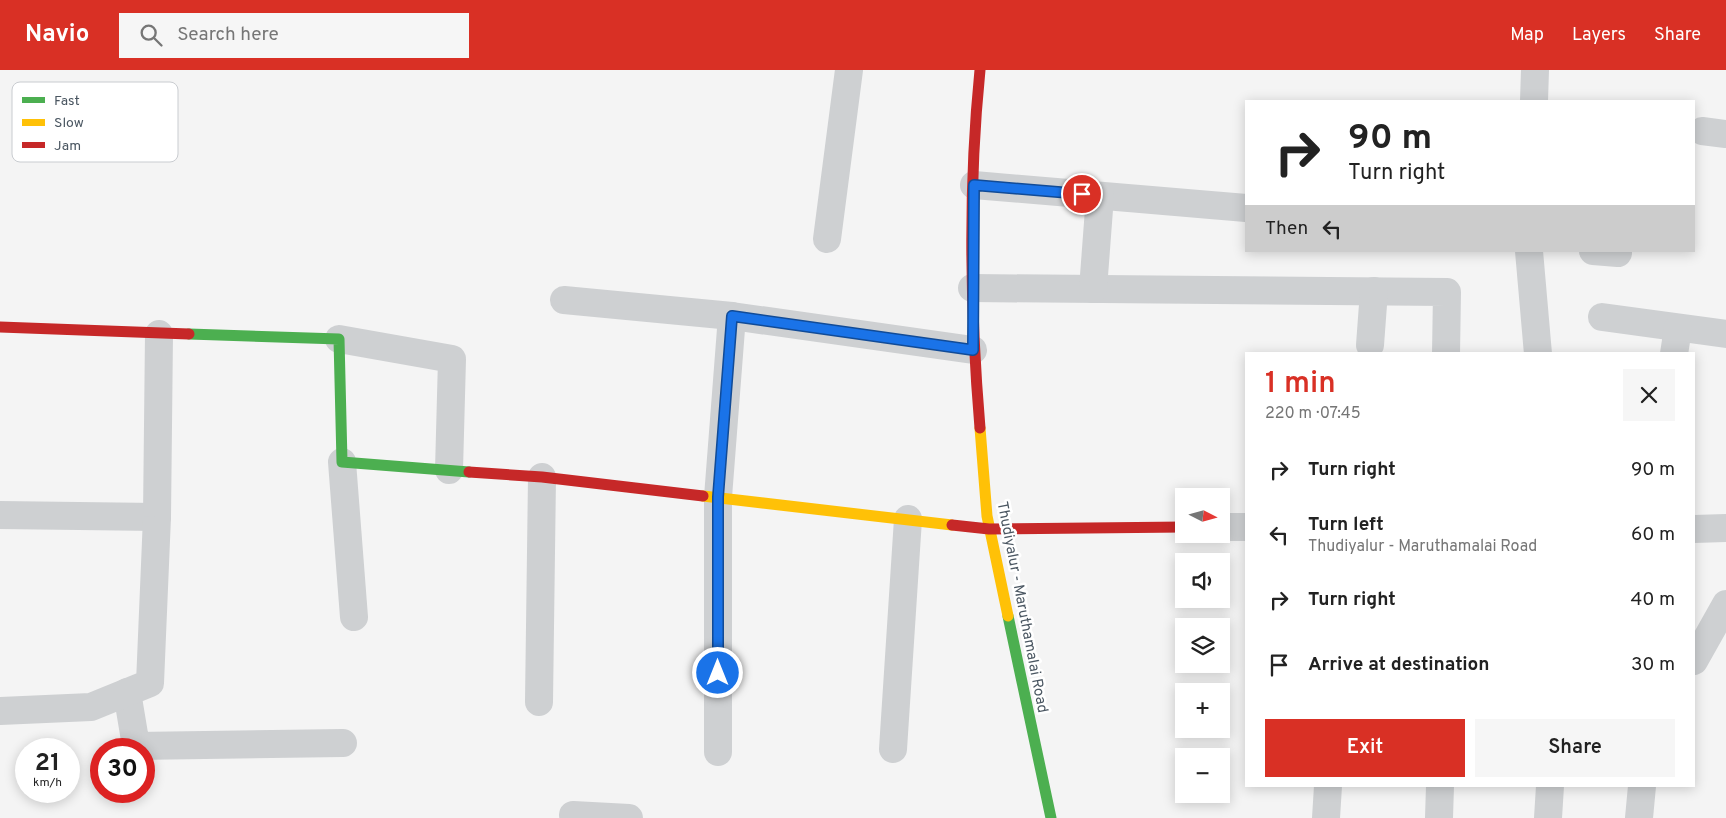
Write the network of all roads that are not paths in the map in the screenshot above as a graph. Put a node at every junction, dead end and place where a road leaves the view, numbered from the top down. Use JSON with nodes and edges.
{"nodes":[{"id":1,"x":849,"y":70,"type":"edge"},
{"id":2,"x":980,"y":70,"type":"edge"},
{"id":3,"x":1535,"y":70,"type":"edge"},
{"id":4,"x":1534,"y":100,"type":"edge"},
{"id":5,"x":974,"y":185,"type":"junction"},
{"id":6,"x":1100,"y":196,"type":"junction"},
{"id":7,"x":1245,"y":208,"type":"edge"},
{"id":8,"x":827,"y":239,"type":"dead end"},
{"id":9,"x":1529,"y":252,"type":"edge"},
{"id":10,"x":972,"y":288,"type":"junction"},
{"id":11,"x":1092,"y":289,"type":"junction"},
{"id":12,"x":1374,"y":291,"type":"junction"},
{"id":13,"x":564,"y":300,"type":"dead end"},
{"id":14,"x":732,"y":316,"type":"junction"},
{"id":15,"x":1602,"y":317,"type":"dead end"},
{"id":16,"x":0,"y":328,"type":"edge"},
{"id":17,"x":159,"y":334,"type":"junction"},
{"id":18,"x":1726,"y":334,"type":"edge"},
{"id":19,"x":339,"y":338,"type":"junction"},
{"id":20,"x":1676,"y":341,"type":"edge"},
{"id":21,"x":1370,"y":345,"type":"dead end"},
{"id":22,"x":973,"y":350,"type":"junction"},
{"id":23,"x":1446,"y":352,"type":"edge"},
{"id":24,"x":1538,"y":352,"type":"edge"},
{"id":25,"x":342,"y":462,"type":"junction"},
{"id":26,"x":449,"y":470,"type":"junction"},
{"id":27,"x":542,"y":478,"type":"junction"},
{"id":28,"x":718,"y":497,"type":"junction"},
{"id":29,"x":0,"y":515,"type":"edge"},
{"id":30,"x":157,"y":517,"type":"junction"},
{"id":31,"x":908,"y":520,"type":"junction"},
{"id":32,"x":1175,"y":527,"type":"edge"},
{"id":33,"x":1230,"y":527,"type":"edge"},
{"id":34,"x":1245,"y":527,"type":"edge"},
{"id":35,"x":1726,"y":528,"type":"edge"},
{"id":36,"x":989,"y":529,"type":"junction"},
{"id":37,"x":1695,"y":529,"type":"edge"},
{"id":38,"x":1726,"y":604,"type":"edge"},
{"id":39,"x":354,"y":617,"type":"dead end"},
{"id":40,"x":1695,"y":659,"type":"edge"},
{"id":41,"x":127,"y":692,"type":"junction"},
{"id":42,"x":538,"y":702,"type":"dead end"},
{"id":43,"x":0,"y":711,"type":"edge"},
{"id":44,"x":343,"y":743,"type":"dead end"},
{"id":45,"x":893,"y":749,"type":"dead end"},
{"id":46,"x":718,"y":752,"type":"dead end"},
{"id":47,"x":1328,"y":787,"type":"edge"},
{"id":48,"x":1440,"y":787,"type":"edge"},
{"id":49,"x":1550,"y":787,"type":"edge"},
{"id":50,"x":1642,"y":787,"type":"edge"},
{"id":51,"x":573,"y":815,"type":"dead end"},
{"id":52,"x":629,"y":818,"type":"edge"},
{"id":53,"x":1051,"y":818,"type":"edge"},
{"id":54,"x":1326,"y":818,"type":"edge"},
{"id":55,"x":1439,"y":818,"type":"edge"},
{"id":56,"x":1548,"y":818,"type":"edge"},
{"id":57,"x":1639,"y":818,"type":"edge"}],
"edges":[{"from":1,"to":8,"type":"street"},
{"from":2,"to":5,"type":"street","name":"Thudiyalur - Maruthamalai Road"},
{"from":3,"to":4,"type":"street"},
{"from":5,"to":6,"type":"street"},
{"from":5,"to":10,"type":"street","name":"Thudiyalur - Maruthamalai Road"},
{"from":6,"to":7,"type":"street"},
{"from":6,"to":11,"type":"street"},
{"from":9,"to":24,"type":"street"},
{"from":10,"to":11,"type":"street"},
{"from":10,"to":22,"type":"street","name":"Thudiyalur - Maruthamalai Road"},
{"from":11,"to":12,"type":"street"},
{"from":12,"to":21,"type":"street"},
{"from":12,"to":23,"type":"street"},
{"from":13,"to":14,"type":"street"},
{"from":14,"to":22,"type":"street"},
{"from":14,"to":28,"type":"street"},
{"from":15,"to":20,"type":"street"},
{"from":16,"to":17,"type":"street"},
{"from":17,"to":19,"type":"street"},
{"from":17,"to":30,"type":"street"},
{"from":18,"to":20,"type":"street"},
{"from":19,"to":25,"type":"street"},
{"from":19,"to":26,"type":"street"},
{"from":22,"to":36,"type":"street","name":"Thudiyalur - Maruthamalai Road"},
{"from":25,"to":26,"type":"street"},
{"from":25,"to":39,"type":"street"},
{"from":26,"to":27,"type":"street"},
{"from":27,"to":28,"type":"street"},
{"from":27,"to":42,"type":"street"},
{"from":28,"to":31,"type":"street"},
{"from":28,"to":46,"type":"street"},
{"from":29,"to":30,"type":"street"},
{"from":30,"to":41,"type":"street"},
{"from":31,"to":36,"type":"street"},
{"from":31,"to":45,"type":"street"},
{"from":32,"to":36,"type":"street"},
{"from":33,"to":34,"type":"street"},
{"from":35,"to":37,"type":"street"},
{"from":36,"to":53,"type":"street","name":"Thudiyalur - Maruthamalai Road"},
{"from":38,"to":40,"type":"street"},
{"from":41,"to":43,"type":"street"},
{"from":41,"to":44,"type":"street"},
{"from":47,"to":54,"type":"street"},
{"from":48,"to":55,"type":"street"},
{"from":49,"to":56,"type":"street"},
{"from":50,"to":57,"type":"street"},
{"from":51,"to":52,"type":"street"}]}
